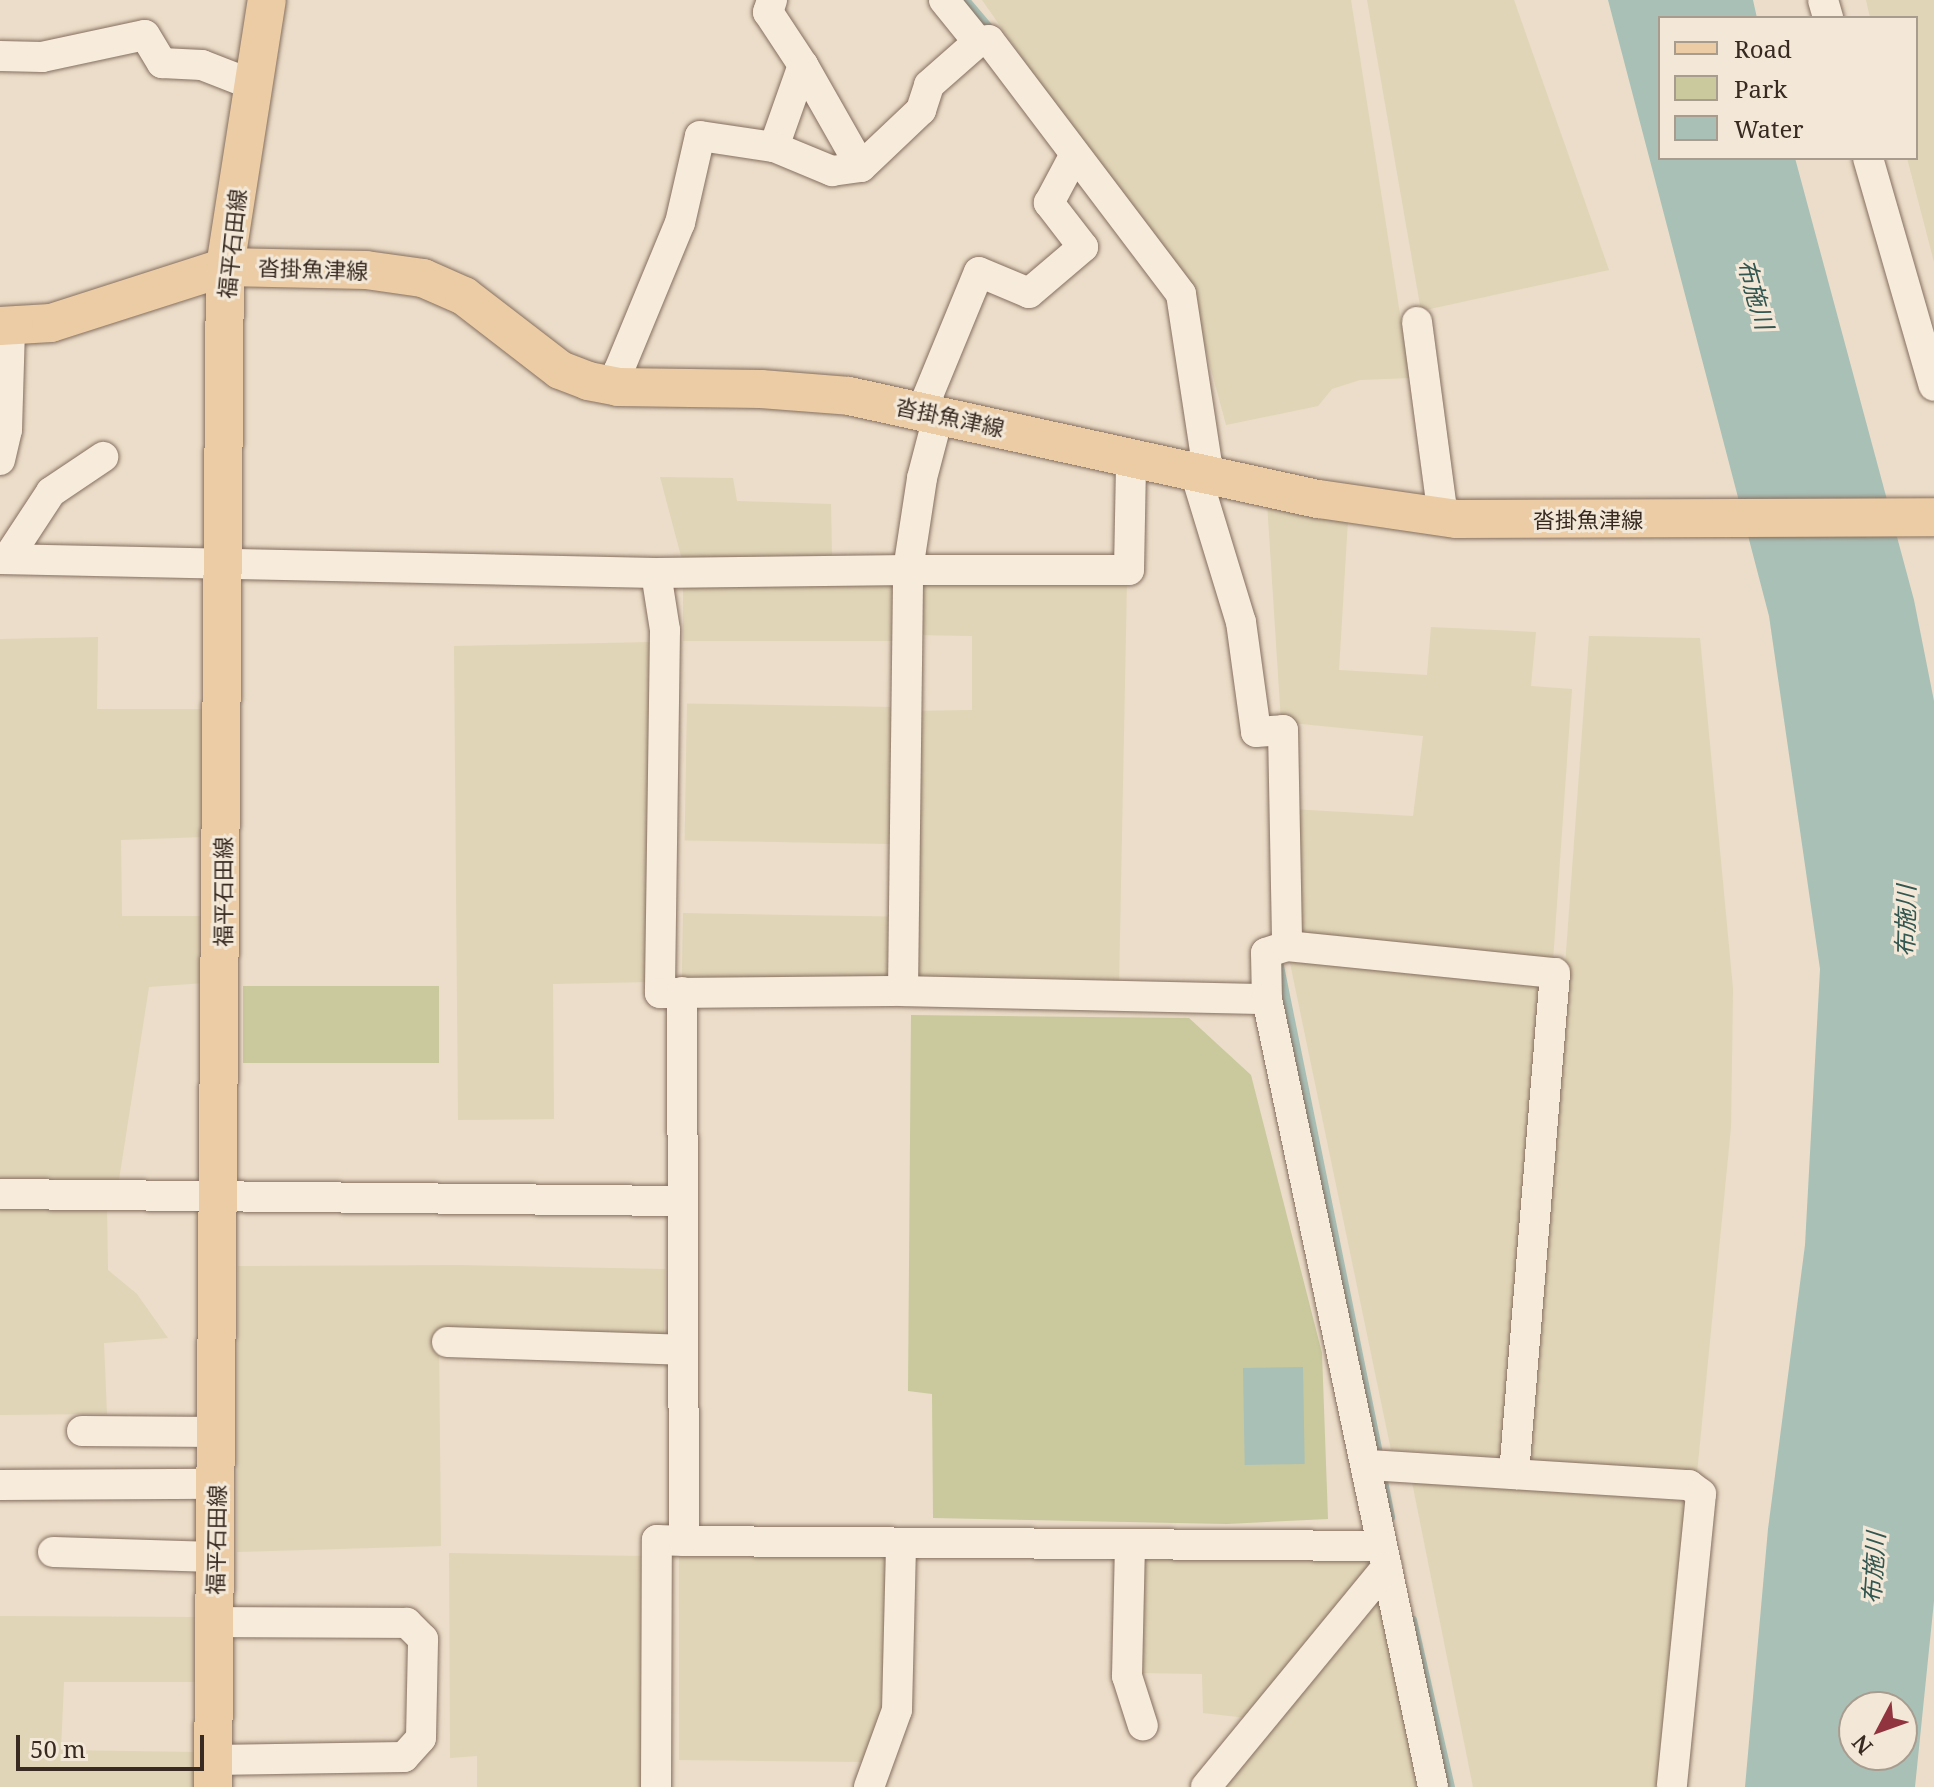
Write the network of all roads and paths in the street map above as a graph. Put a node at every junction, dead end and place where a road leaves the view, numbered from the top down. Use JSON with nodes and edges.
{"nodes":[{"id":1,"x":267,"y":0,"type":"edge"},
{"id":2,"x":772,"y":0,"type":"edge"},
{"id":3,"x":944,"y":0,"type":"edge"},
{"id":4,"x":978,"y":42,"type":"junction"},
{"id":5,"x":0,"y":56,"type":"edge"},
{"id":6,"x":803,"y":65,"type":"junction"},
{"id":7,"x":253,"y":85,"type":"junction"},
{"id":8,"x":774,"y":147,"type":"junction"},
{"id":9,"x":1075,"y":154,"type":"junction"},
{"id":10,"x":1869,"y":160,"type":"edge"},
{"id":11,"x":861,"y":167,"type":"junction"},
{"id":12,"x":225,"y":267,"type":"junction"},
{"id":13,"x":1417,"y":322,"type":"dead end"},
{"id":14,"x":5,"y":326,"type":"edge"},
{"id":15,"x":1934,"y":386,"type":"edge"},
{"id":16,"x":618,"y":387,"type":"junction"},
{"id":17,"x":930,"y":412,"type":"junction"},
{"id":18,"x":103,"y":457,"type":"dead end"},
{"id":19,"x":0,"y":460,"type":"edge"},
{"id":20,"x":1131,"y":461,"type":"junction"},
{"id":21,"x":1203,"y":476,"type":"junction"},
{"id":22,"x":1443,"y":517,"type":"junction"},
{"id":23,"x":1934,"y":517,"type":"edge"},
{"id":24,"x":4,"y":559,"type":"edge"},
{"id":25,"x":225,"y":561,"type":"junction"},
{"id":26,"x":908,"y":570,"type":"junction"},
{"id":27,"x":656,"y":573,"type":"junction"},
{"id":28,"x":1287,"y":946,"type":"junction"},
{"id":29,"x":903,"y":991,"type":"junction"},
{"id":30,"x":682,"y":992,"type":"junction"},
{"id":31,"x":1267,"y":999,"type":"junction"},
{"id":32,"x":0,"y":1194,"type":"edge"},
{"id":33,"x":221,"y":1197,"type":"junction"},
{"id":34,"x":681,"y":1201,"type":"junction"},
{"id":35,"x":447,"y":1342,"type":"dead end"},
{"id":36,"x":682,"y":1350,"type":"junction"},
{"id":37,"x":82,"y":1431,"type":"dead end"},
{"id":38,"x":217,"y":1432,"type":"junction"},
{"id":39,"x":1369,"y":1465,"type":"junction"},
{"id":40,"x":1514,"y":1474,"type":"junction"},
{"id":41,"x":216,"y":1484,"type":"junction"},
{"id":42,"x":0,"y":1485,"type":"edge"},
{"id":43,"x":684,"y":1541,"type":"junction"},
{"id":44,"x":901,"y":1544,"type":"junction"},
{"id":45,"x":1130,"y":1544,"type":"junction"},
{"id":46,"x":53,"y":1552,"type":"dead end"},
{"id":47,"x":1384,"y":1556,"type":"junction"},
{"id":48,"x":215,"y":1557,"type":"junction"},
{"id":49,"x":215,"y":1622,"type":"junction"},
{"id":50,"x":1143,"y":1726,"type":"dead end"},
{"id":51,"x":213,"y":1773,"type":"edge"},
{"id":52,"x":656,"y":1787,"type":"edge"},
{"id":53,"x":869,"y":1787,"type":"edge"},
{"id":54,"x":1206,"y":1787,"type":"edge"},
{"id":55,"x":1433,"y":1787,"type":"edge"},
{"id":56,"x":1672,"y":1787,"type":"edge"}],
"edges":[{"from":1,"to":7,"type":"main road","name":"福平石田線"},
{"from":2,"to":6,"type":"street"},
{"from":3,"to":4,"type":"street"},
{"from":4,"to":9,"type":"street"},
{"from":4,"to":11,"type":"street"},
{"from":5,"to":7,"type":"street"},
{"from":6,"to":8,"type":"street"},
{"from":6,"to":11,"type":"street"},
{"from":7,"to":12,"type":"main road","name":"福平石田線"},
{"from":8,"to":11,"type":"street"},
{"from":8,"to":16,"type":"street"},
{"from":9,"to":17,"type":"street"},
{"from":9,"to":21,"type":"street"},
{"from":10,"to":15,"type":"street"},
{"from":12,"to":14,"type":"main road","name":"沓掛魚津線"},
{"from":12,"to":16,"type":"main road","name":"沓掛魚津線"},
{"from":12,"to":25,"type":"main road","name":"福平石田線"},
{"from":13,"to":22,"type":"street"},
{"from":14,"to":19,"type":"street"},
{"from":16,"to":17,"type":"main road","name":"沓掛魚津線"},
{"from":17,"to":20,"type":"main road","name":"沓掛魚津線"},
{"from":17,"to":26,"type":"street"},
{"from":18,"to":24,"type":"street"},
{"from":20,"to":21,"type":"main road","name":"沓掛魚津線"},
{"from":20,"to":26,"type":"street"},
{"from":21,"to":22,"type":"main road","name":"沓掛魚津線"},
{"from":21,"to":28,"type":"street"},
{"from":22,"to":23,"type":"main road","name":"沓掛魚津線"},
{"from":24,"to":25,"type":"street"},
{"from":25,"to":27,"type":"street"},
{"from":25,"to":33,"type":"main road","name":"福平石田線"},
{"from":26,"to":27,"type":"street"},
{"from":26,"to":29,"type":"street"},
{"from":27,"to":30,"type":"street"},
{"from":28,"to":31,"type":"street"},
{"from":28,"to":40,"type":"street"},
{"from":29,"to":30,"type":"street"},
{"from":29,"to":31,"type":"street"},
{"from":30,"to":34,"type":"street"},
{"from":31,"to":39,"type":"street"},
{"from":32,"to":33,"type":"street"},
{"from":33,"to":34,"type":"street"},
{"from":33,"to":38,"type":"main road","name":"福平石田線"},
{"from":34,"to":36,"type":"street"},
{"from":35,"to":36,"type":"street"},
{"from":36,"to":43,"type":"street"},
{"from":37,"to":38,"type":"street"},
{"from":38,"to":41,"type":"main road","name":"福平石田線"},
{"from":39,"to":40,"type":"street"},
{"from":39,"to":47,"type":"street"},
{"from":40,"to":56,"type":"street"},
{"from":41,"to":42,"type":"street"},
{"from":41,"to":48,"type":"main road","name":"福平石田線"},
{"from":43,"to":44,"type":"street"},
{"from":43,"to":52,"type":"street"},
{"from":44,"to":45,"type":"street"},
{"from":44,"to":53,"type":"street"},
{"from":45,"to":47,"type":"street"},
{"from":45,"to":50,"type":"street"},
{"from":46,"to":48,"type":"street"},
{"from":47,"to":54,"type":"street"},
{"from":47,"to":55,"type":"street"},
{"from":48,"to":49,"type":"main road","name":"福平石田線"},
{"from":49,"to":51,"type":"main road","name":"福平石田線"},
{"from":49,"to":51,"type":"street"}]}
